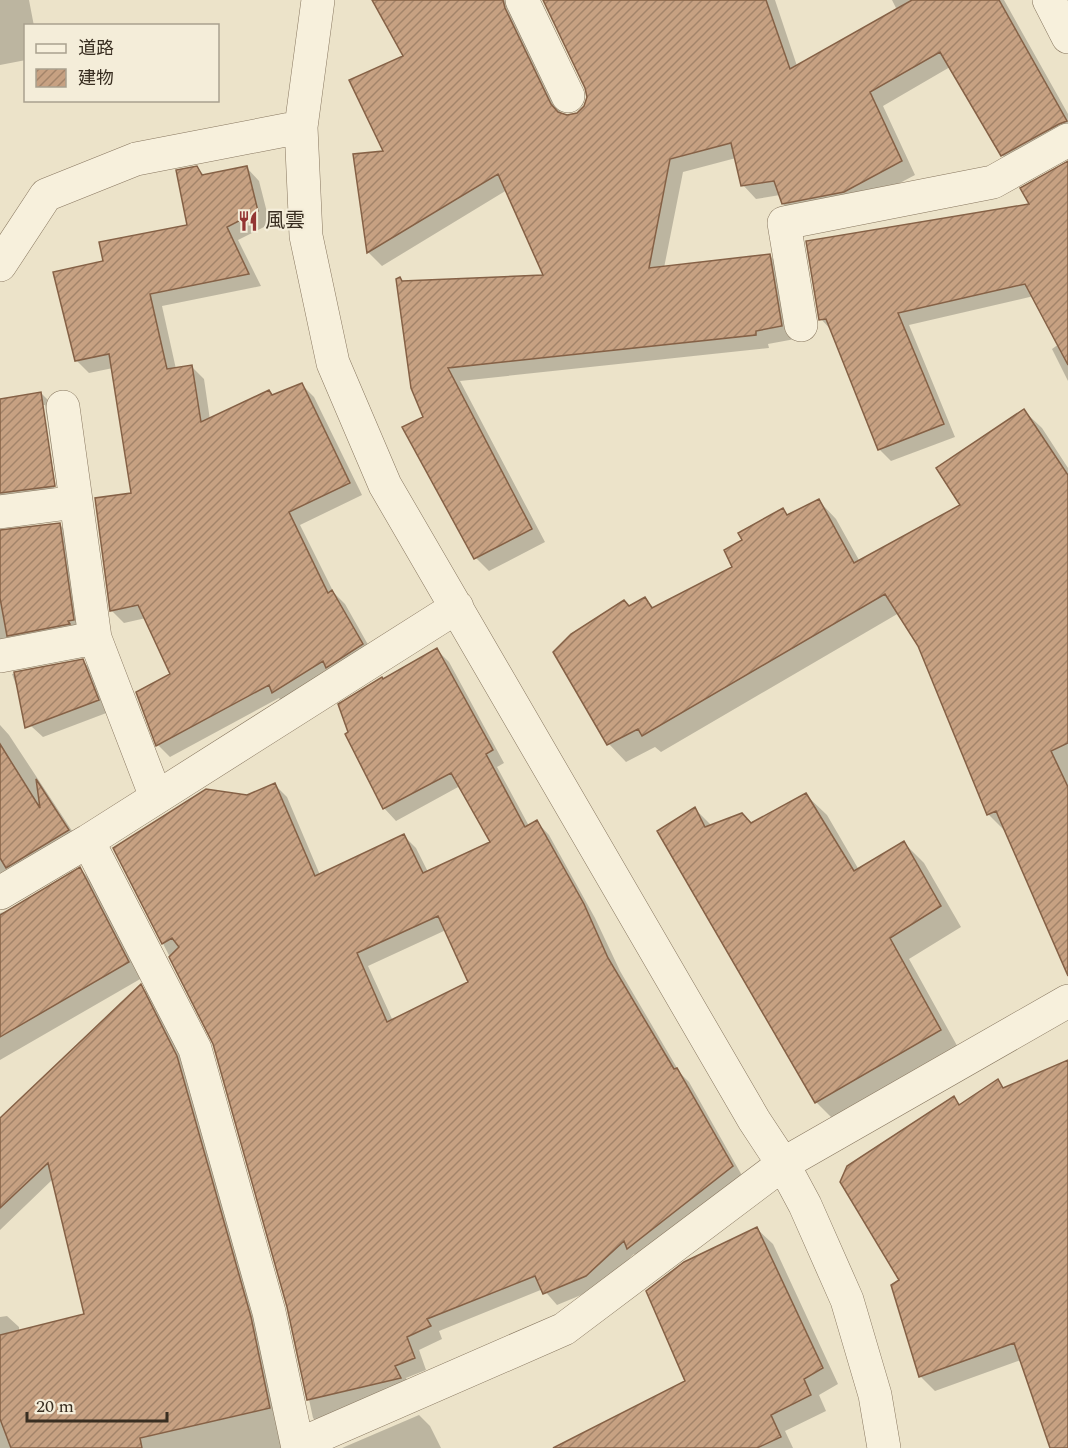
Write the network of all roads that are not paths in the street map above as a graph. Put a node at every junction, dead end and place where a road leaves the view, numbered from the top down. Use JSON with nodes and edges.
{"nodes":[{"id":1,"x":318,"y":0,"type":"edge"},
{"id":2,"x":522,"y":0,"type":"edge"},
{"id":3,"x":1049,"y":0,"type":"edge"},
{"id":4,"x":1068,"y":37,"type":"edge"},
{"id":5,"x":567,"y":96,"type":"dead end"},
{"id":6,"x":301,"y":127,"type":"junction"},
{"id":7,"x":1068,"y":140,"type":"edge"},
{"id":8,"x":0,"y":265,"type":"edge"},
{"id":9,"x":801,"y":325,"type":"dead end"},
{"id":10,"x":63,"y":407,"type":"dead end"},
{"id":11,"x":76,"y":502,"type":"junction"},
{"id":12,"x":0,"y":512,"type":"edge"},
{"id":13,"x":457,"y":607,"type":"junction"},
{"id":14,"x":95,"y":638,"type":"junction"},
{"id":15,"x":0,"y":656,"type":"edge"},
{"id":16,"x":156,"y":797,"type":"junction"},
{"id":17,"x":88,"y":841,"type":"junction"},
{"id":18,"x":0,"y":893,"type":"edge"},
{"id":19,"x":1068,"y":1001,"type":"edge"},
{"id":20,"x":783,"y":1164,"type":"junction"},
{"id":21,"x":298,"y":1447,"type":"edge"},
{"id":22,"x":884,"y":1448,"type":"edge"}],
"edges":[{"from":1,"to":6,"type":"street"},
{"from":2,"to":5,"type":"street"},
{"from":3,"to":4,"type":"street"},
{"from":6,"to":8,"type":"street"},
{"from":6,"to":13,"type":"street"},
{"from":7,"to":9,"type":"street"},
{"from":10,"to":11,"type":"street"},
{"from":11,"to":12,"type":"street"},
{"from":11,"to":14,"type":"street"},
{"from":13,"to":16,"type":"street"},
{"from":13,"to":20,"type":"street"},
{"from":14,"to":15,"type":"street"},
{"from":14,"to":16,"type":"street"},
{"from":16,"to":17,"type":"street"},
{"from":17,"to":18,"type":"street"},
{"from":17,"to":21,"type":"street"},
{"from":19,"to":20,"type":"street"},
{"from":20,"to":21,"type":"street"},
{"from":20,"to":22,"type":"street"}]}
